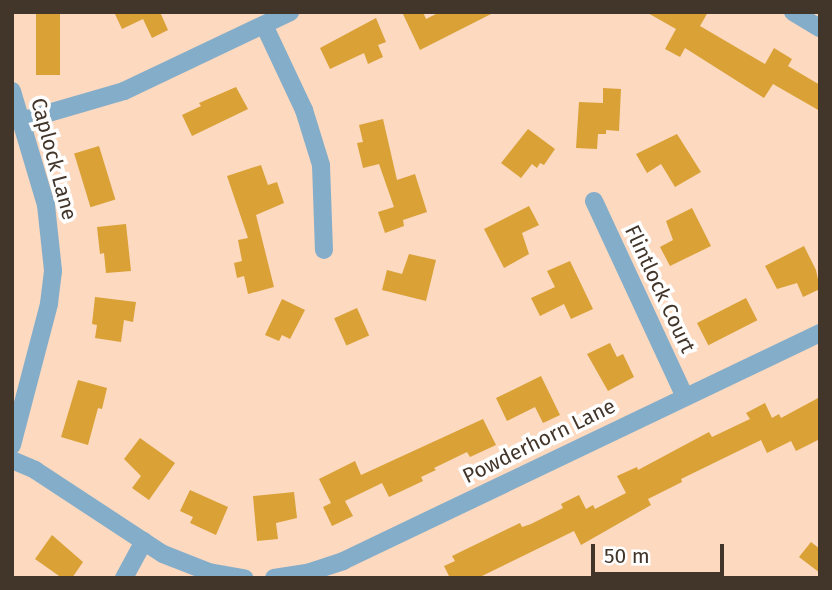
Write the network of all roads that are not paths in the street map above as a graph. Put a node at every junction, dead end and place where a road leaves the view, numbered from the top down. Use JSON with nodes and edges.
{"nodes":[{"id":1,"x":290,"y":12,"type":"edge"},
{"id":2,"x":793,"y":12,"type":"edge"},
{"id":3,"x":264,"y":25,"type":"junction"},
{"id":4,"x":820,"y":28,"type":"edge"},
{"id":5,"x":12,"y":90,"type":"edge"},
{"id":6,"x":21,"y":121,"type":"junction"},
{"id":7,"x":594,"y":201,"type":"dead end"},
{"id":8,"x":324,"y":250,"type":"dead end"},
{"id":9,"x":820,"y":333,"type":"edge"},
{"id":10,"x":685,"y":397,"type":"junction"},
{"id":11,"x":12,"y":445,"type":"edge"},
{"id":12,"x":12,"y":460,"type":"edge"},
{"id":13,"x":144,"y":541,"type":"junction"},
{"id":14,"x":124,"y":578,"type":"edge"},
{"id":15,"x":244,"y":578,"type":"edge"},
{"id":16,"x":274,"y":578,"type":"edge"}],
"edges":[{"from":1,"to":3,"type":"street"},
{"from":2,"to":4,"type":"street"},
{"from":3,"to":6,"type":"street"},
{"from":3,"to":8,"type":"street"},
{"from":5,"to":6,"type":"street","name":"Caplock Lane"},
{"from":6,"to":11,"type":"street","name":"Caplock Lane"},
{"from":7,"to":10,"type":"street","name":"Flintlock Court"},
{"from":9,"to":10,"type":"street","name":"Powderhorn Lane"},
{"from":10,"to":16,"type":"street","name":"Powderhorn Lane"},
{"from":12,"to":13,"type":"street"},
{"from":13,"to":14,"type":"street"},
{"from":13,"to":15,"type":"street"}]}
